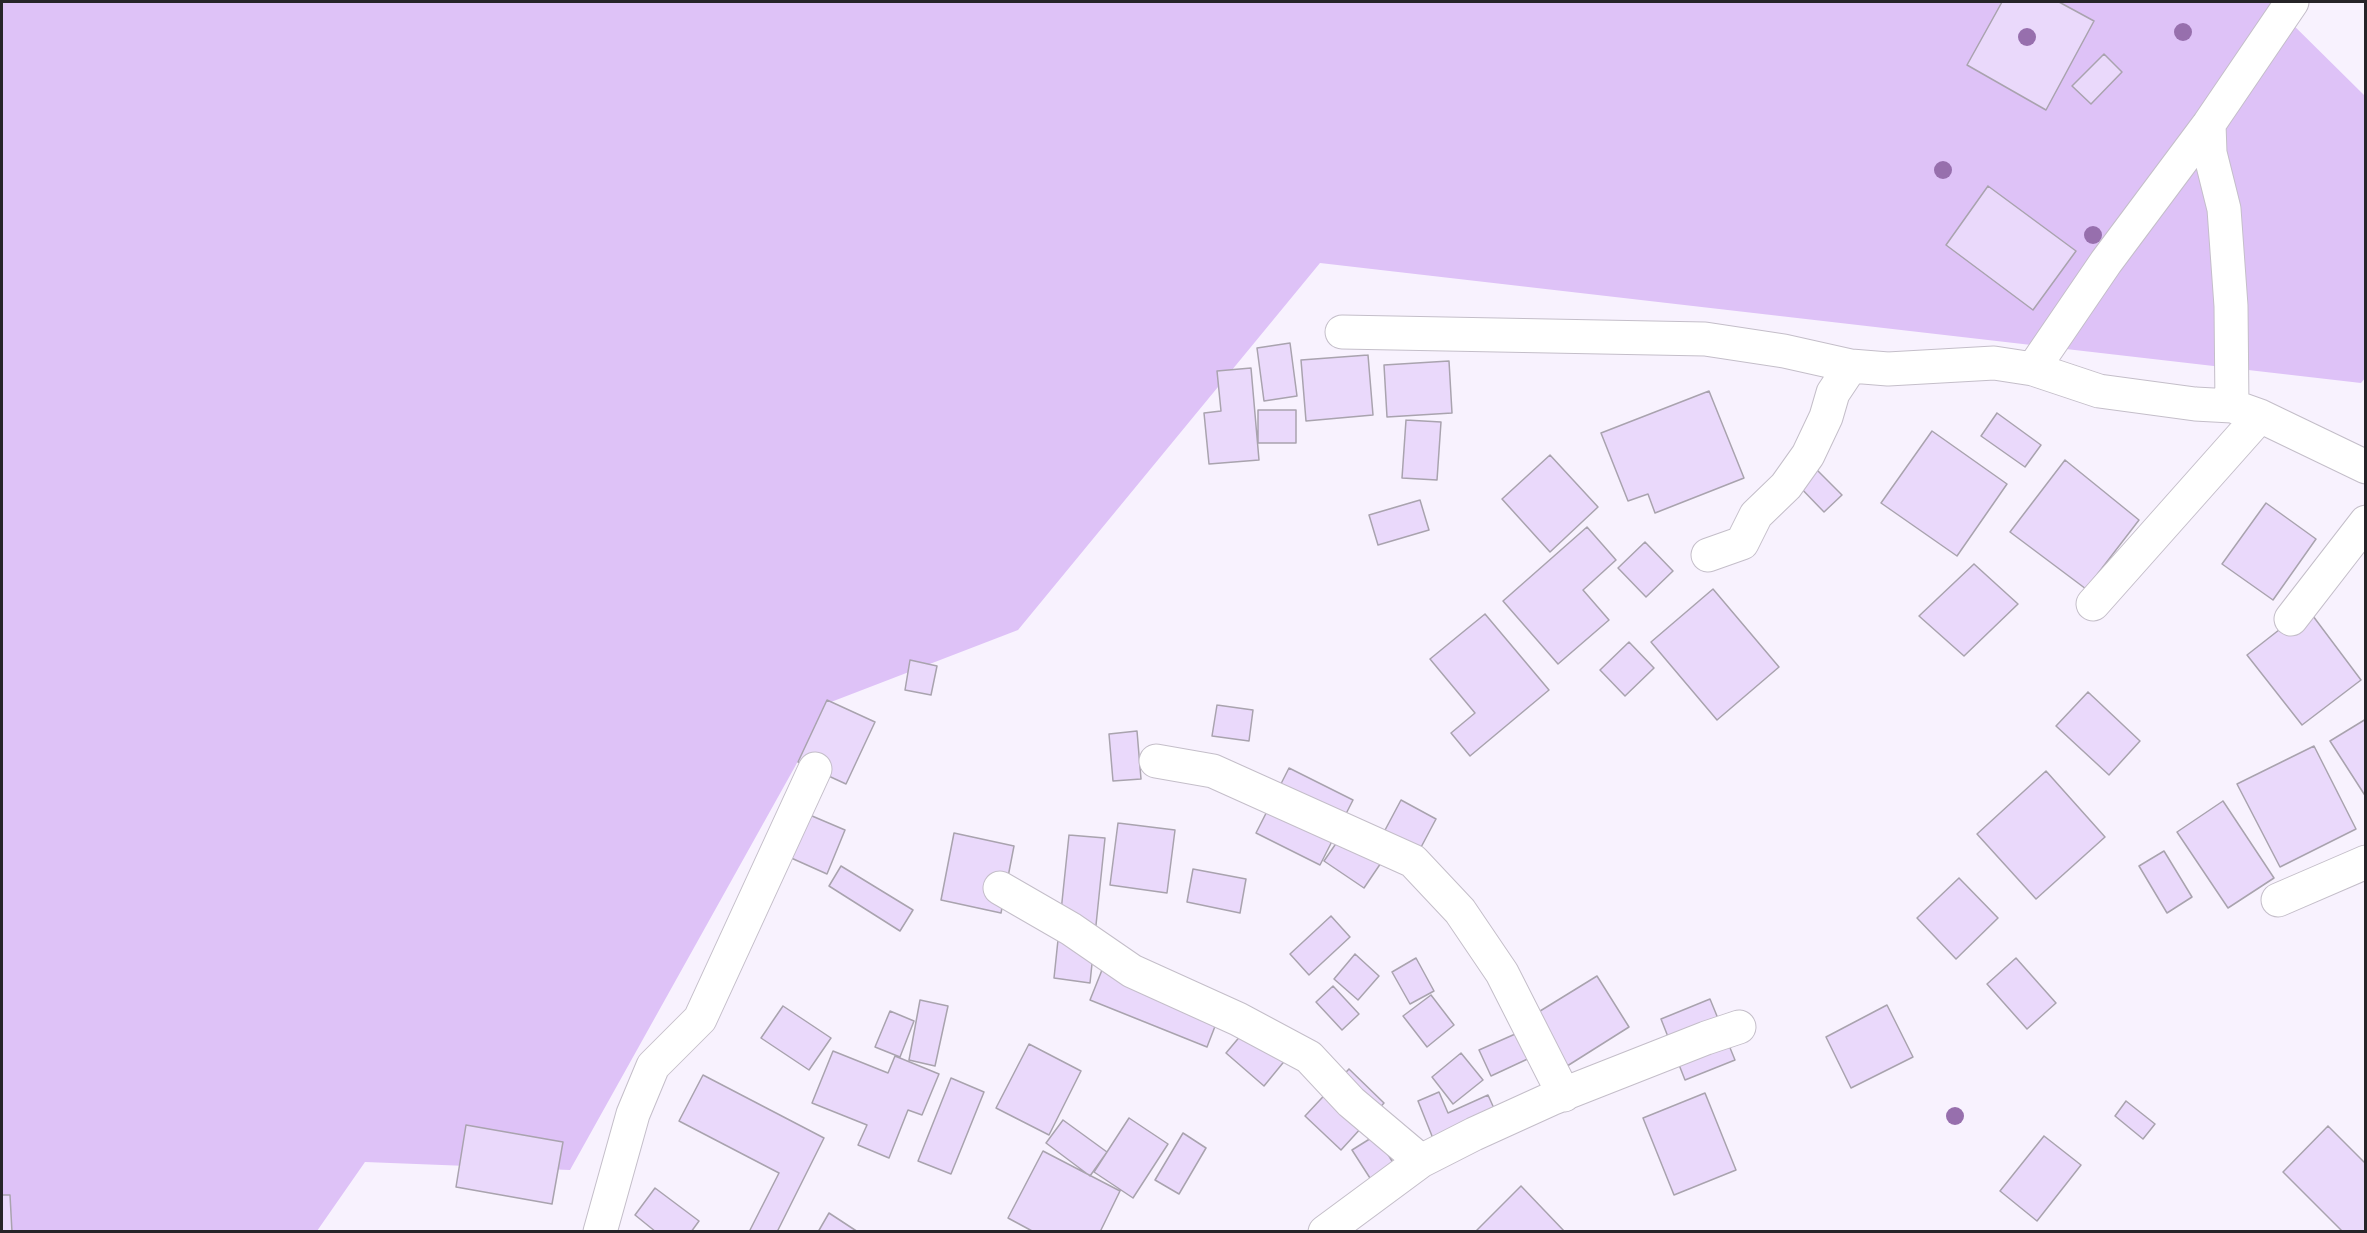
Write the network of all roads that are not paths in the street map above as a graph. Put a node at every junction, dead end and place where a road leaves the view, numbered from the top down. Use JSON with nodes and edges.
{"nodes":[{"id":1,"x":2292,"y":2,"type":"edge"},
{"id":2,"x":2209,"y":124,"type":"junction"},
{"id":3,"x":1342,"y":332,"type":"dead end"},
{"id":4,"x":1851,"y":366,"type":"junction"},
{"id":5,"x":2032,"y":369,"type":"junction"},
{"id":6,"x":2246,"y":411,"type":"junction"},
{"id":7,"x":2366,"y":467,"type":"edge"},
{"id":8,"x":2366,"y":522,"type":"edge"},
{"id":9,"x":1708,"y":555,"type":"dead end"},
{"id":10,"x":2093,"y":604,"type":"dead end"},
{"id":11,"x":2291,"y":619,"type":"dead end"},
{"id":12,"x":1156,"y":761,"type":"dead end"},
{"id":13,"x":815,"y":769,"type":"dead end"},
{"id":14,"x":2366,"y":862,"type":"edge"},
{"id":15,"x":1000,"y":888,"type":"dead end"},
{"id":16,"x":2278,"y":900,"type":"dead end"},
{"id":17,"x":1739,"y":1027,"type":"dead end"},
{"id":18,"x":1564,"y":1095,"type":"junction"},
{"id":19,"x":1421,"y":1161,"type":"junction"},
{"id":20,"x":600,"y":1232,"type":"edge"},
{"id":21,"x":1325,"y":1232,"type":"edge"}],
"edges":[{"from":1,"to":2,"type":"street"},
{"from":2,"to":5,"type":"street"},
{"from":2,"to":6,"type":"street"},
{"from":3,"to":4,"type":"street"},
{"from":4,"to":5,"type":"street"},
{"from":4,"to":9,"type":"street"},
{"from":5,"to":6,"type":"street"},
{"from":6,"to":7,"type":"street"},
{"from":6,"to":10,"type":"street"},
{"from":8,"to":11,"type":"street"},
{"from":12,"to":18,"type":"street"},
{"from":13,"to":20,"type":"street"},
{"from":14,"to":16,"type":"street"},
{"from":15,"to":19,"type":"street"},
{"from":17,"to":18,"type":"street"},
{"from":18,"to":19,"type":"street"},
{"from":19,"to":21,"type":"street"}]}
